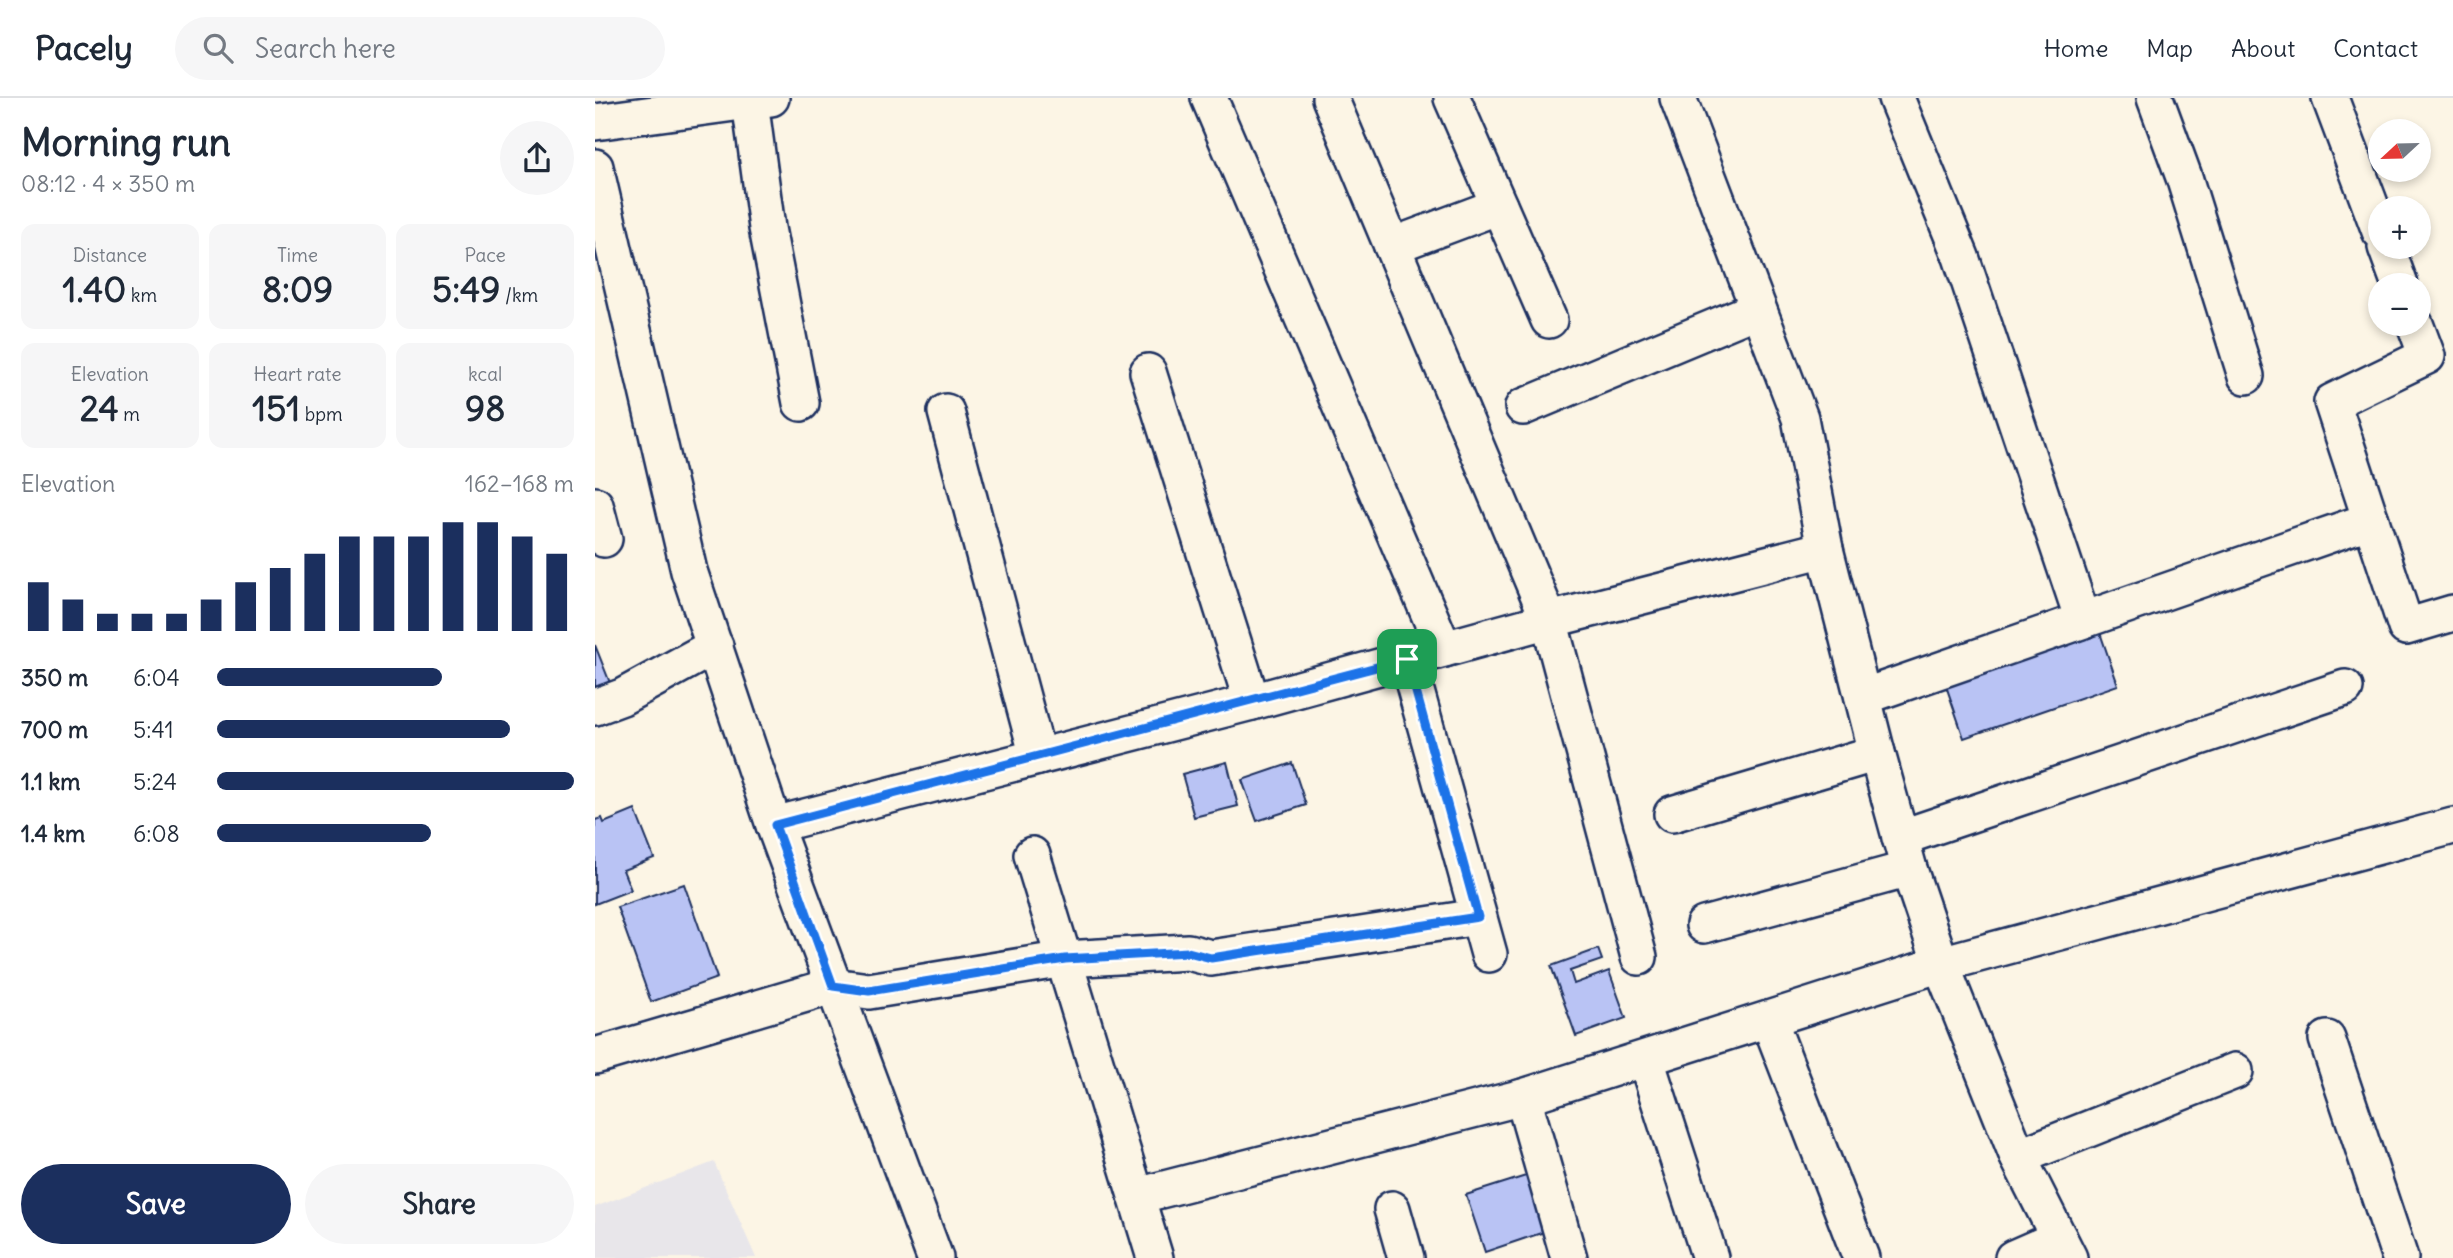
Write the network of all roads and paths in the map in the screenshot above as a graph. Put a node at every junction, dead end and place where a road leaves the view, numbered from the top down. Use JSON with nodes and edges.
{"nodes":[{"id":1,"x":1209,"y":98,"type":"edge"},
{"id":2,"x":1330,"y":98,"type":"edge"},
{"id":3,"x":1452,"y":98,"type":"edge"},
{"id":4,"x":1678,"y":98,"type":"edge"},
{"id":5,"x":1896,"y":98,"type":"edge"},
{"id":6,"x":2155,"y":98,"type":"edge"},
{"id":7,"x":2330,"y":98,"type":"edge"},
{"id":8,"x":760,"y":100,"type":"edge"},
{"id":9,"x":595,"y":122,"type":"edge"},
{"id":10,"x":595,"y":167,"type":"edge"},
{"id":11,"x":2368,"y":199,"type":"edge"},
{"id":12,"x":1499,"y":206,"type":"junction"},
{"id":13,"x":1392,"y":246,"type":"junction"},
{"id":14,"x":1758,"y":309,"type":"junction"},
{"id":15,"x":1549,"y":320,"type":"dead end"},
{"id":16,"x":2420,"y":336,"type":"edge"},
{"id":17,"x":1148,"y":372,"type":"dead end"},
{"id":18,"x":2246,"y":376,"type":"dead end"},
{"id":19,"x":801,"y":403,"type":"dead end"},
{"id":20,"x":1523,"y":407,"type":"dead end"},
{"id":21,"x":946,"y":412,"type":"dead end"},
{"id":22,"x":595,"y":505,"type":"edge"},
{"id":23,"x":2371,"y":520,"type":"junction"},
{"id":24,"x":604,"y":539,"type":"dead end"},
{"id":25,"x":1825,"y":549,"type":"junction"},
{"id":26,"x":2453,"y":613,"type":"edge"},
{"id":27,"x":1549,"y":620,"type":"junction"},
{"id":28,"x":2083,"y":620,"type":"junction"},
{"id":29,"x":715,"y":646,"type":"junction"},
{"id":30,"x":1444,"y":649,"type":"junction"},
{"id":31,"x":1407,"y":659,"type":"junction"},
{"id":32,"x":2345,"y":688,"type":"dead end"},
{"id":33,"x":1863,"y":697,"type":"junction"},
{"id":34,"x":1252,"y":702,"type":"junction"},
{"id":35,"x":595,"y":708,"type":"edge"},
{"id":36,"x":1877,"y":753,"type":"junction"},
{"id":37,"x":1038,"y":757,"type":"junction"},
{"id":38,"x":1672,"y":814,"type":"dead end"},
{"id":39,"x":775,"y":825,"type":"junction"},
{"id":40,"x":2453,"y":826,"type":"edge"},
{"id":41,"x":1905,"y":854,"type":"junction"},
{"id":42,"x":1032,"y":855,"type":"dead end"},
{"id":43,"x":1478,"y":917,"type":"junction"},
{"id":44,"x":1704,"y":925,"type":"dead end"},
{"id":45,"x":1489,"y":954,"type":"dead end"},
{"id":46,"x":1639,"y":957,"type":"dead end"},
{"id":47,"x":1065,"y":959,"type":"junction"},
{"id":48,"x":1941,"y":964,"type":"junction"},
{"id":49,"x":833,"y":986,"type":"junction"},
{"id":50,"x":1769,"y":1020,"type":"junction"},
{"id":51,"x":2327,"y":1039,"type":"dead end"},
{"id":52,"x":595,"y":1056,"type":"edge"},
{"id":53,"x":1646,"y":1060,"type":"junction"},
{"id":54,"x":2235,"y":1071,"type":"dead end"},
{"id":55,"x":1523,"y":1097,"type":"junction"},
{"id":56,"x":2018,"y":1157,"type":"junction"},
{"id":57,"x":1137,"y":1196,"type":"junction"},
{"id":58,"x":1392,"y":1209,"type":"dead end"},
{"id":59,"x":2064,"y":1248,"type":"edge"},
{"id":60,"x":935,"y":1258,"type":"edge"},
{"id":61,"x":1155,"y":1258,"type":"edge"},
{"id":62,"x":1406,"y":1258,"type":"edge"},
{"id":63,"x":1569,"y":1258,"type":"edge"},
{"id":64,"x":1710,"y":1258,"type":"edge"},
{"id":65,"x":1861,"y":1258,"type":"edge"},
{"id":66,"x":2013,"y":1258,"type":"edge"},
{"id":67,"x":2400,"y":1258,"type":"edge"}],
"edges":[{"from":1,"to":30,"type":"street"},
{"from":2,"to":13,"type":"street"},
{"from":3,"to":12,"type":"street"},
{"from":4,"to":14,"type":"street"},
{"from":5,"to":28,"type":"street"},
{"from":6,"to":18,"type":"street"},
{"from":7,"to":11,"type":"street"},
{"from":8,"to":9,"type":"street"},
{"from":8,"to":19,"type":"street"},
{"from":10,"to":29,"type":"street"},
{"from":12,"to":13,"type":"street"},
{"from":12,"to":15,"type":"street"},
{"from":13,"to":27,"type":"street"},
{"from":14,"to":20,"type":"street"},
{"from":14,"to":25,"type":"street"},
{"from":16,"to":23,"type":"street"},
{"from":17,"to":34,"type":"street"},
{"from":21,"to":37,"type":"street"},
{"from":22,"to":24,"type":"street"},
{"from":23,"to":26,"type":"street"},
{"from":23,"to":28,"type":"street"},
{"from":25,"to":27,"type":"street"},
{"from":25,"to":33,"type":"street"},
{"from":27,"to":30,"type":"street"},
{"from":27,"to":46,"type":"street"},
{"from":28,"to":33,"type":"street"},
{"from":29,"to":35,"type":"street"},
{"from":29,"to":39,"type":"street"},
{"from":30,"to":31,"type":"street"},
{"from":31,"to":34,"type":"street"},
{"from":31,"to":43,"type":"street"},
{"from":32,"to":41,"type":"street"},
{"from":33,"to":36,"type":"street"},
{"from":34,"to":37,"type":"street"},
{"from":36,"to":38,"type":"street"},
{"from":36,"to":41,"type":"street"},
{"from":37,"to":39,"type":"street"},
{"from":39,"to":49,"type":"street"},
{"from":40,"to":48,"type":"street"},
{"from":41,"to":44,"type":"street"},
{"from":41,"to":48,"type":"street"},
{"from":42,"to":47,"type":"street"},
{"from":43,"to":45,"type":"street"},
{"from":43,"to":47,"type":"street"},
{"from":47,"to":49,"type":"street"},
{"from":47,"to":57,"type":"street"},
{"from":48,"to":50,"type":"street"},
{"from":48,"to":56,"type":"street"},
{"from":49,"to":52,"type":"street"},
{"from":49,"to":60,"type":"street"},
{"from":50,"to":53,"type":"street"},
{"from":50,"to":65,"type":"street"},
{"from":51,"to":67,"type":"street"},
{"from":53,"to":55,"type":"street"},
{"from":53,"to":64,"type":"street"},
{"from":54,"to":56,"type":"street"},
{"from":55,"to":57,"type":"street"},
{"from":55,"to":63,"type":"street"},
{"from":56,"to":59,"type":"street"},
{"from":57,"to":61,"type":"street"},
{"from":58,"to":62,"type":"street"},
{"from":59,"to":66,"type":"street"}]}
